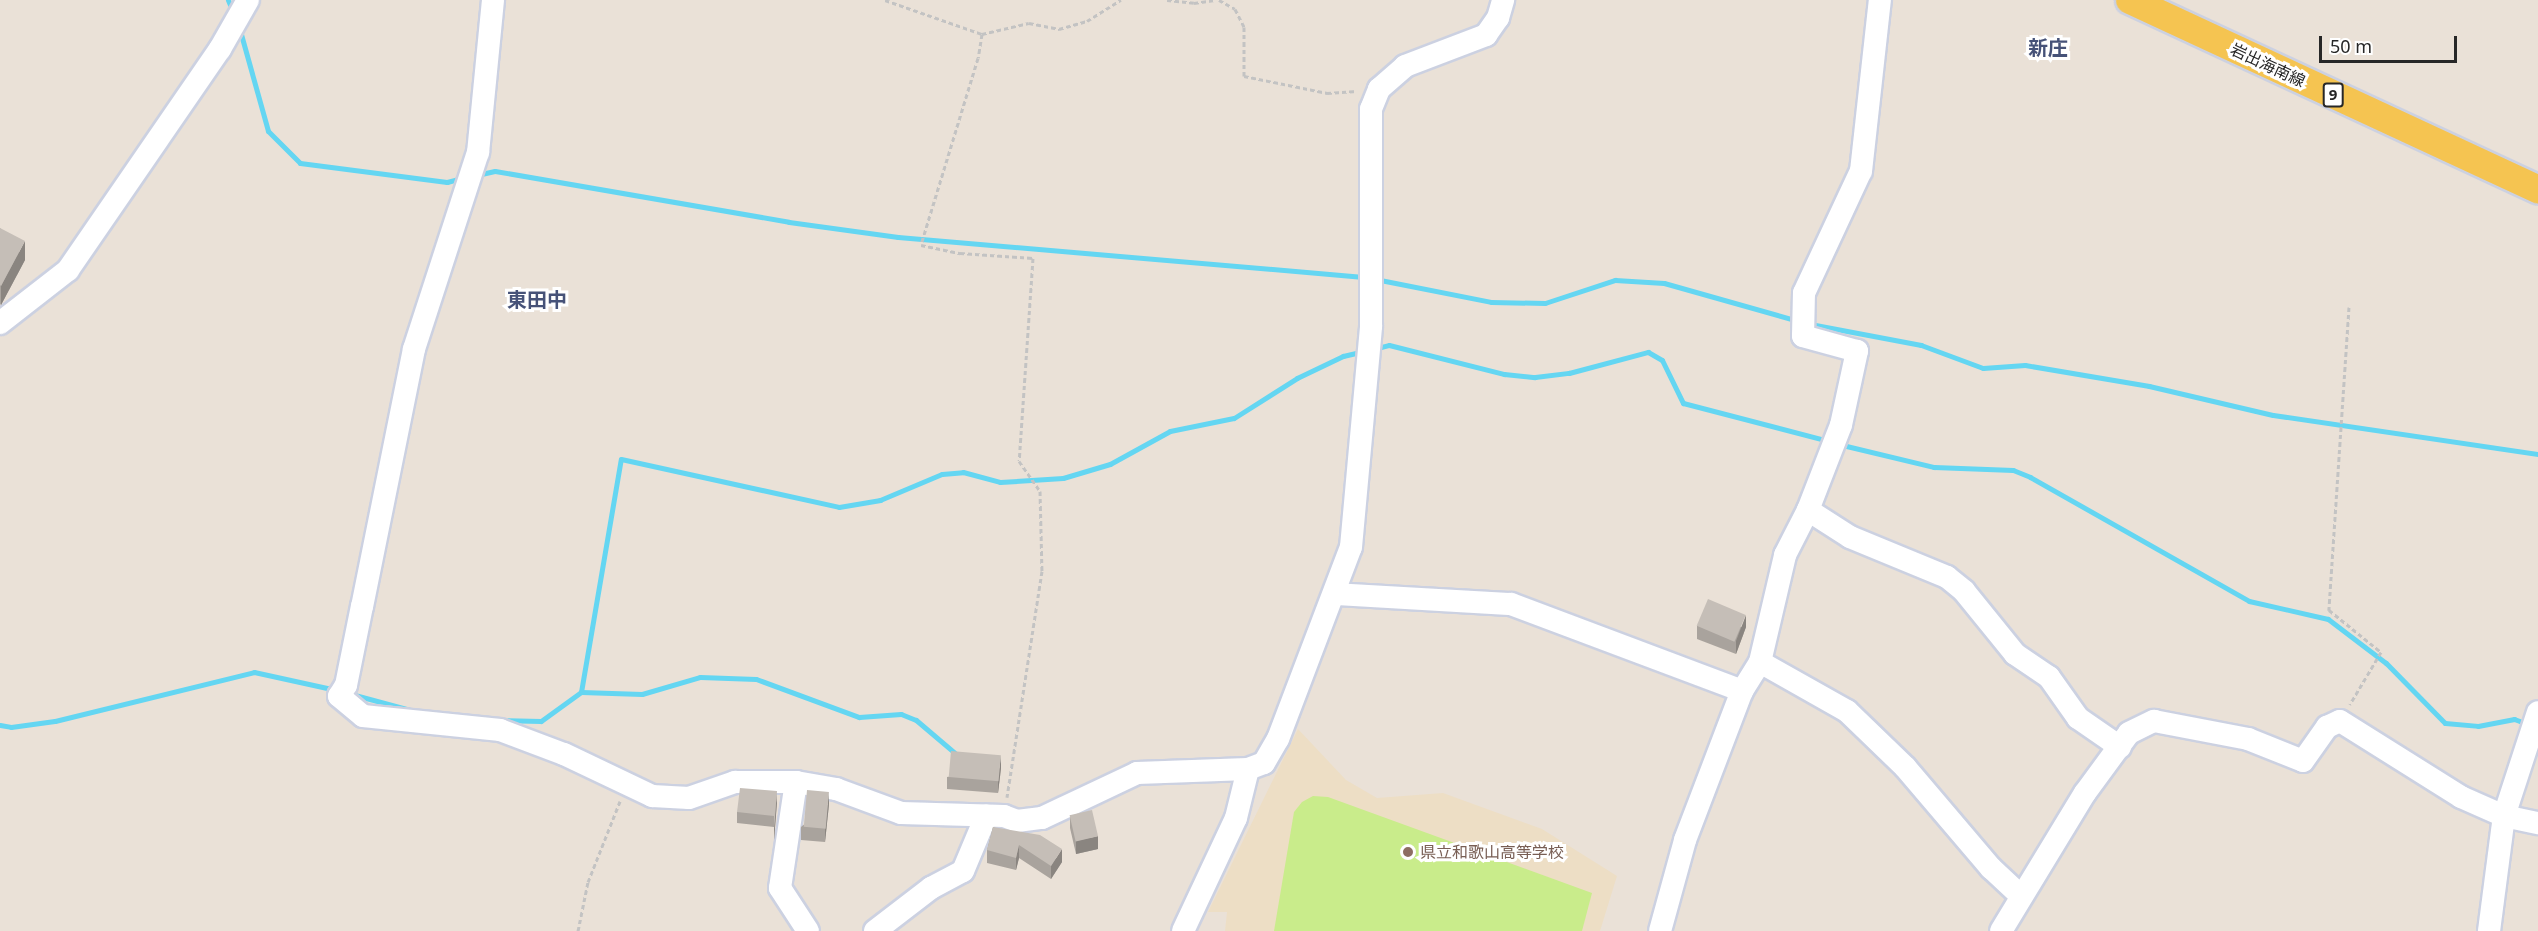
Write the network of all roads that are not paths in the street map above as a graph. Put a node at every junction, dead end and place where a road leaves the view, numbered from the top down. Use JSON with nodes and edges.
{"nodes":[{"id":1,"x":248,"y":0,"type":"edge"},
{"id":2,"x":493,"y":0,"type":"edge"},
{"id":3,"x":1503,"y":0,"type":"edge"},
{"id":4,"x":1880,"y":0,"type":"edge"},
{"id":5,"x":2130,"y":0,"type":"edge"},
{"id":6,"x":2538,"y":189,"type":"edge"},
{"id":7,"x":0,"y":323,"type":"edge"},
{"id":8,"x":1808,"y":510,"type":"junction"},
{"id":9,"x":1335,"y":594,"type":"junction"},
{"id":10,"x":1760,"y":662,"type":"junction"},
{"id":11,"x":1742,"y":691,"type":"junction"},
{"id":12,"x":2538,"y":712,"type":"edge"},
{"id":13,"x":2120,"y":747,"type":"junction"},
{"id":14,"x":1248,"y":769,"type":"junction"},
{"id":15,"x":796,"y":782,"type":"junction"},
{"id":16,"x":995,"y":816,"type":"junction"},
{"id":17,"x":2504,"y":816,"type":"junction"},
{"id":18,"x":2538,"y":823,"type":"edge"},
{"id":19,"x":2021,"y":896,"type":"junction"},
{"id":20,"x":808,"y":931,"type":"edge"},
{"id":21,"x":875,"y":931,"type":"edge"},
{"id":22,"x":1183,"y":931,"type":"edge"},
{"id":23,"x":1660,"y":931,"type":"edge"},
{"id":24,"x":2001,"y":931,"type":"edge"},
{"id":25,"x":2489,"y":931,"type":"edge"}],
"edges":[{"from":1,"to":7,"type":"street"},
{"from":2,"to":15,"type":"street"},
{"from":3,"to":9,"type":"street"},
{"from":4,"to":8,"type":"street"},
{"from":5,"to":6,"type":"main road","name":"岩出海南線","number":"9"},
{"from":8,"to":10,"type":"street"},
{"from":8,"to":13,"type":"street"},
{"from":9,"to":11,"type":"street"},
{"from":9,"to":14,"type":"street"},
{"from":10,"to":11,"type":"street"},
{"from":10,"to":19,"type":"street"},
{"from":11,"to":23,"type":"street"},
{"from":12,"to":17,"type":"street"},
{"from":13,"to":17,"type":"street"},
{"from":13,"to":19,"type":"street"},
{"from":14,"to":16,"type":"street"},
{"from":14,"to":22,"type":"street"},
{"from":15,"to":16,"type":"street"},
{"from":15,"to":20,"type":"street"},
{"from":16,"to":21,"type":"street"},
{"from":17,"to":18,"type":"street"},
{"from":17,"to":25,"type":"street"},
{"from":19,"to":24,"type":"street"}]}
